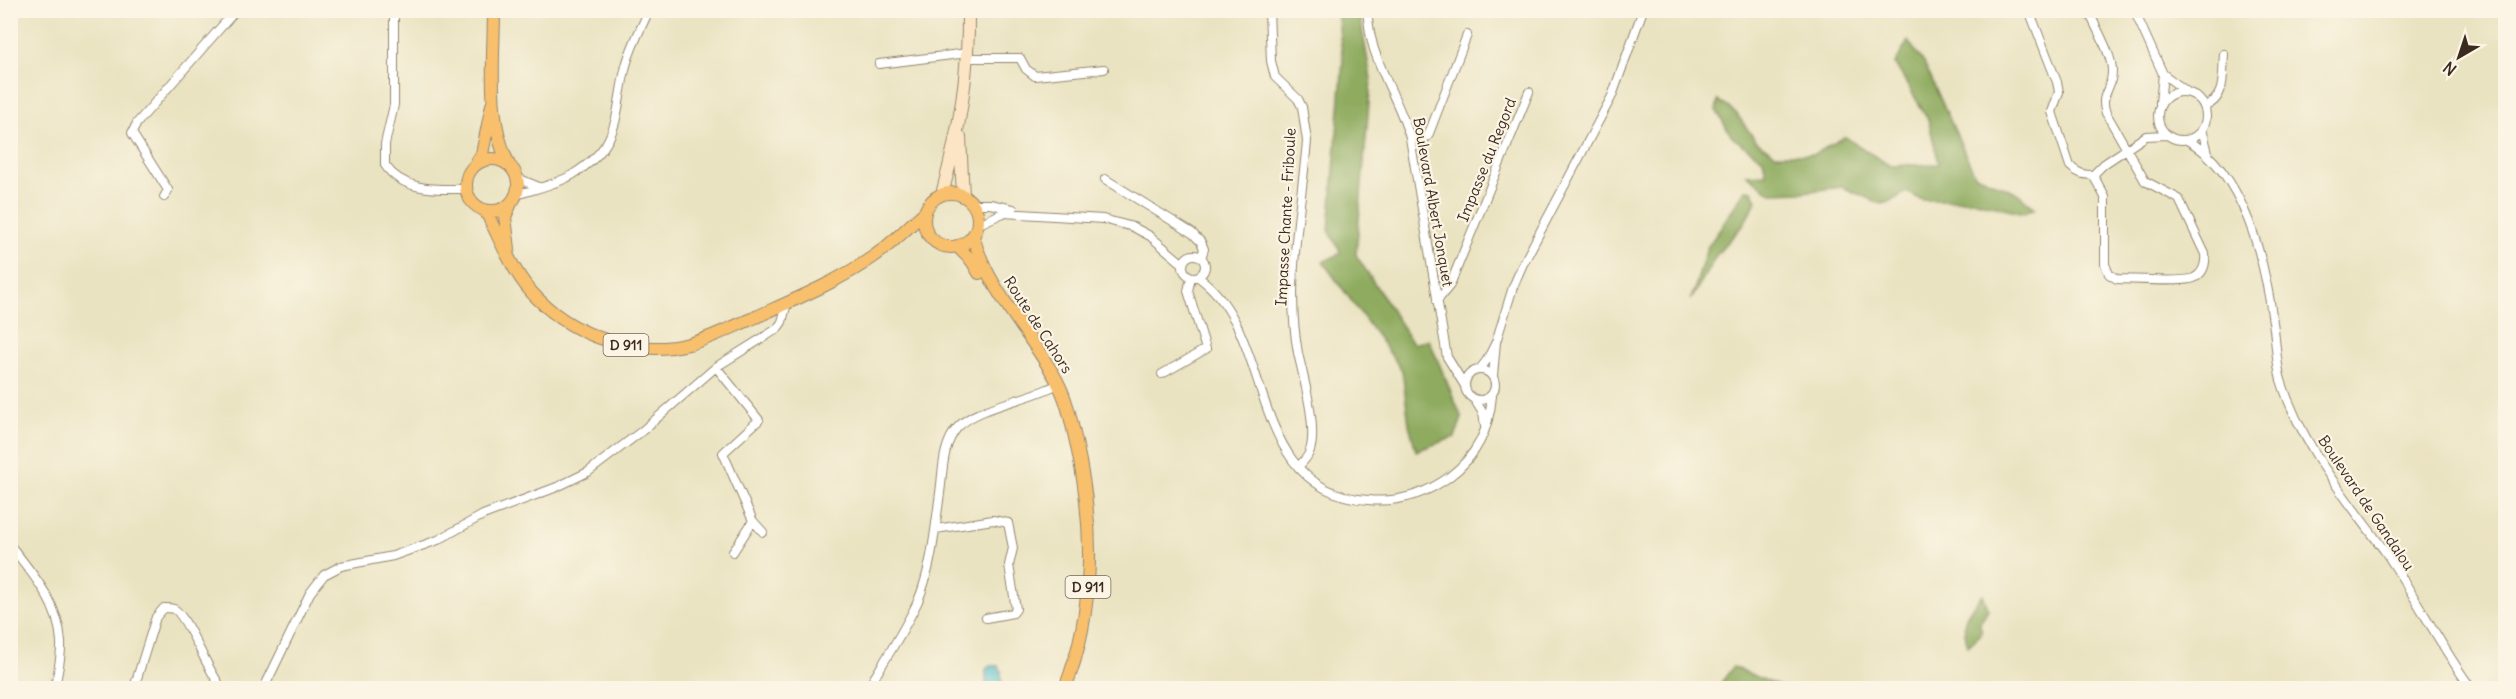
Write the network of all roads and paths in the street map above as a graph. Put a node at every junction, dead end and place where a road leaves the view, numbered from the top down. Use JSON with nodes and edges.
{"nodes":[{"id":1,"x":236,"y":10,"type":"edge"},
{"id":2,"x":394,"y":10,"type":"edge"},
{"id":3,"x":494,"y":10,"type":"edge"},
{"id":4,"x":649,"y":10,"type":"edge"},
{"id":5,"x":968,"y":10,"type":"edge"},
{"id":6,"x":1269,"y":10,"type":"edge"},
{"id":7,"x":1366,"y":10,"type":"edge"},
{"id":8,"x":1643,"y":10,"type":"edge"},
{"id":9,"x":2029,"y":10,"type":"edge"},
{"id":10,"x":2088,"y":10,"type":"edge"},
{"id":11,"x":2134,"y":10,"type":"edge"},
{"id":12,"x":1467,"y":35,"type":"dead end"},
{"id":13,"x":2224,"y":54,"type":"dead end"},
{"id":14,"x":968,"y":56,"type":"junction"},
{"id":15,"x":879,"y":64,"type":"dead end"},
{"id":16,"x":1104,"y":69,"type":"dead end"},
{"id":17,"x":2163,"y":74,"type":"junction"},
{"id":18,"x":1529,"y":92,"type":"dead end"},
{"id":19,"x":2187,"y":92,"type":"junction"},
{"id":20,"x":493,"y":101,"type":"junction"},
{"id":21,"x":2160,"y":103,"type":"junction"},
{"id":22,"x":2204,"y":107,"type":"junction"},
{"id":23,"x":2157,"y":113,"type":"junction"},
{"id":24,"x":959,"y":124,"type":"junction"},
{"id":25,"x":2202,"y":129,"type":"junction"},
{"id":26,"x":132,"y":133,"type":"junction"},
{"id":27,"x":2166,"y":135,"type":"junction"},
{"id":28,"x":2146,"y":136,"type":"junction"},
{"id":29,"x":1410,"y":138,"type":"junction"},
{"id":30,"x":2187,"y":140,"type":"junction"},
{"id":31,"x":125,"y":142,"type":"dead end"},
{"id":32,"x":2126,"y":149,"type":"junction"},
{"id":33,"x":2208,"y":154,"type":"junction"},
{"id":34,"x":509,"y":165,"type":"junction"},
{"id":35,"x":474,"y":166,"type":"junction"},
{"id":36,"x":2093,"y":175,"type":"junction"},
{"id":37,"x":517,"y":178,"type":"junction"},
{"id":38,"x":1105,"y":179,"type":"dead end"},
{"id":39,"x":539,"y":187,"type":"junction"},
{"id":40,"x":466,"y":189,"type":"junction"},
{"id":41,"x":942,"y":194,"type":"junction"},
{"id":42,"x":164,"y":197,"type":"dead end"},
{"id":43,"x":513,"y":199,"type":"junction"},
{"id":44,"x":968,"y":200,"type":"junction"},
{"id":45,"x":485,"y":210,"type":"junction"},
{"id":46,"x":925,"y":212,"type":"junction"},
{"id":47,"x":1040,"y":214,"type":"junction"},
{"id":48,"x":975,"y":231,"type":"junction"},
{"id":49,"x":927,"y":234,"type":"junction"},
{"id":50,"x":890,"y":244,"type":"junction"},
{"id":51,"x":957,"y":246,"type":"junction"},
{"id":52,"x":1201,"y":258,"type":"junction"},
{"id":53,"x":511,"y":259,"type":"junction"},
{"id":54,"x":1186,"y":260,"type":"junction"},
{"id":55,"x":1198,"y":275,"type":"junction"},
{"id":56,"x":1437,"y":301,"type":"junction"},
{"id":57,"x":788,"y":303,"type":"junction"},
{"id":58,"x":1496,"y":342,"type":"junction"},
{"id":59,"x":716,"y":367,"type":"junction"},
{"id":60,"x":1453,"y":367,"type":"junction"},
{"id":61,"x":1475,"y":371,"type":"junction"},
{"id":62,"x":1162,"y":374,"type":"dead end"},
{"id":63,"x":1493,"y":376,"type":"junction"},
{"id":64,"x":1055,"y":386,"type":"junction"},
{"id":65,"x":1465,"y":386,"type":"junction"},
{"id":66,"x":1492,"y":396,"type":"junction"},
{"id":67,"x":1474,"y":399,"type":"junction"},
{"id":68,"x":1485,"y":432,"type":"junction"},
{"id":69,"x":1298,"y":467,"type":"junction"},
{"id":70,"x":753,"y":521,"type":"junction"},
{"id":71,"x":936,"y":529,"type":"junction"},
{"id":72,"x":763,"y":532,"type":"dead end"},
{"id":73,"x":10,"y":545,"type":"edge"},
{"id":74,"x":733,"y":552,"type":"dead end"},
{"id":75,"x":986,"y":618,"type":"dead end"},
{"id":76,"x":2505,"y":685,"type":"edge"},
{"id":77,"x":55,"y":688,"type":"edge"},
{"id":78,"x":134,"y":688,"type":"edge"},
{"id":79,"x":222,"y":688,"type":"edge"},
{"id":80,"x":264,"y":688,"type":"edge"},
{"id":81,"x":868,"y":688,"type":"edge"},
{"id":82,"x":1065,"y":688,"type":"edge"},
{"id":83,"x":2470,"y":688,"type":"edge"},
{"id":84,"x":2499,"y":688,"type":"edge"}],
"edges":[{"from":1,"to":26,"type":"street"},
{"from":2,"to":40,"type":"street"},
{"from":3,"to":20,"type":"main road"},
{"from":4,"to":39,"type":"street"},
{"from":5,"to":14,"type":"main road"},
{"from":6,"to":69,"type":"street","name":"Impasse Chante - Friboule"},
{"from":7,"to":29,"type":"street","name":"Boulevard Albert Jonquet"},
{"from":8,"to":58,"type":"street"},
{"from":9,"to":36,"type":"street"},
{"from":10,"to":32,"type":"street"},
{"from":11,"to":17,"type":"street"},
{"from":12,"to":29,"type":"street"},
{"from":13,"to":22,"type":"street"},
{"from":14,"to":15,"type":"street"},
{"from":14,"to":16,"type":"street"},
{"from":14,"to":24,"type":"main road"},
{"from":17,"to":19,"type":"street"},
{"from":17,"to":21,"type":"street"},
{"from":18,"to":56,"type":"street","name":"Impasse du Regord"},
{"from":19,"to":21,"type":"street"},
{"from":19,"to":22,"type":"street"},
{"from":20,"to":34,"type":"main road"},
{"from":20,"to":35,"type":"main road"},
{"from":21,"to":23,"type":"street"},
{"from":22,"to":25,"type":"street"},
{"from":23,"to":27,"type":"street"},
{"from":23,"to":28,"type":"street"},
{"from":24,"to":41,"type":"main road"},
{"from":24,"to":44,"type":"main road"},
{"from":25,"to":30,"type":"street"},
{"from":25,"to":33,"type":"street","name":"Boulevard de Gandalou"},
{"from":26,"to":31,"type":"street"},
{"from":26,"to":42,"type":"street"},
{"from":27,"to":28,"type":"street"},
{"from":27,"to":30,"type":"street"},
{"from":28,"to":32,"type":"street"},
{"from":29,"to":56,"type":"street","name":"Boulevard Albert Jonquet"},
{"from":30,"to":33,"type":"street","name":"Boulevard de Gandalou"},
{"from":32,"to":36,"type":"street"},
{"from":32,"to":36,"type":"street"},
{"from":33,"to":83,"type":"street","name":"Boulevard de Gandalou"},
{"from":34,"to":35,"type":"main road"},
{"from":34,"to":37,"type":"main road"},
{"from":35,"to":40,"type":"main road"},
{"from":37,"to":39,"type":"street"},
{"from":37,"to":43,"type":"main road"},
{"from":38,"to":52,"type":"street"},
{"from":39,"to":43,"type":"street"},
{"from":40,"to":45,"type":"main road"},
{"from":41,"to":44,"type":"main road"},
{"from":41,"to":46,"type":"main road"},
{"from":43,"to":45,"type":"main road"},
{"from":43,"to":53,"type":"main road","number":"D 911"},
{"from":44,"to":47,"type":"street"},
{"from":44,"to":48,"type":"main road"},
{"from":45,"to":53,"type":"main road","number":"D 911"},
{"from":46,"to":49,"type":"main road"},
{"from":46,"to":50,"type":"main road","number":"D 911"},
{"from":47,"to":48,"type":"street"},
{"from":47,"to":54,"type":"street"},
{"from":48,"to":51,"type":"main road"},
{"from":48,"to":64,"type":"main road","name":"Route de Cahors","number":"D 911"},
{"from":49,"to":50,"type":"main road","number":"D 911"},
{"from":49,"to":51,"type":"main road"},
{"from":50,"to":57,"type":"main road","number":"D 911"},
{"from":51,"to":64,"type":"main road","name":"Route de Cahors","number":"D 911"},
{"from":52,"to":54,"type":"street"},
{"from":52,"to":55,"type":"street"},
{"from":53,"to":57,"type":"main road","number":"D 911"},
{"from":54,"to":55,"type":"street"},
{"from":55,"to":62,"type":"street"},
{"from":55,"to":69,"type":"street"},
{"from":56,"to":60,"type":"street","name":"Boulevard Albert Jonquet"},
{"from":57,"to":59,"type":"street"},
{"from":58,"to":61,"type":"street"},
{"from":58,"to":63,"type":"street"},
{"from":59,"to":70,"type":"street"},
{"from":59,"to":80,"type":"street"},
{"from":60,"to":61,"type":"street"},
{"from":60,"to":65,"type":"street","name":"Boulevard Albert Jonquet"},
{"from":61,"to":63,"type":"street"},
{"from":61,"to":65,"type":"street"},
{"from":63,"to":66,"type":"street"},
{"from":64,"to":71,"type":"street"},
{"from":64,"to":82,"type":"main road","name":"Route de Cahors","number":"D 911"},
{"from":65,"to":67,"type":"street"},
{"from":66,"to":67,"type":"street"},
{"from":66,"to":68,"type":"street"},
{"from":67,"to":68,"type":"street"},
{"from":68,"to":69,"type":"street"},
{"from":70,"to":72,"type":"street"},
{"from":70,"to":74,"type":"street"},
{"from":71,"to":75,"type":"street"},
{"from":71,"to":81,"type":"street"},
{"from":73,"to":77,"type":"street"},
{"from":76,"to":84,"type":"street"},
{"from":78,"to":79,"type":"street"}]}
